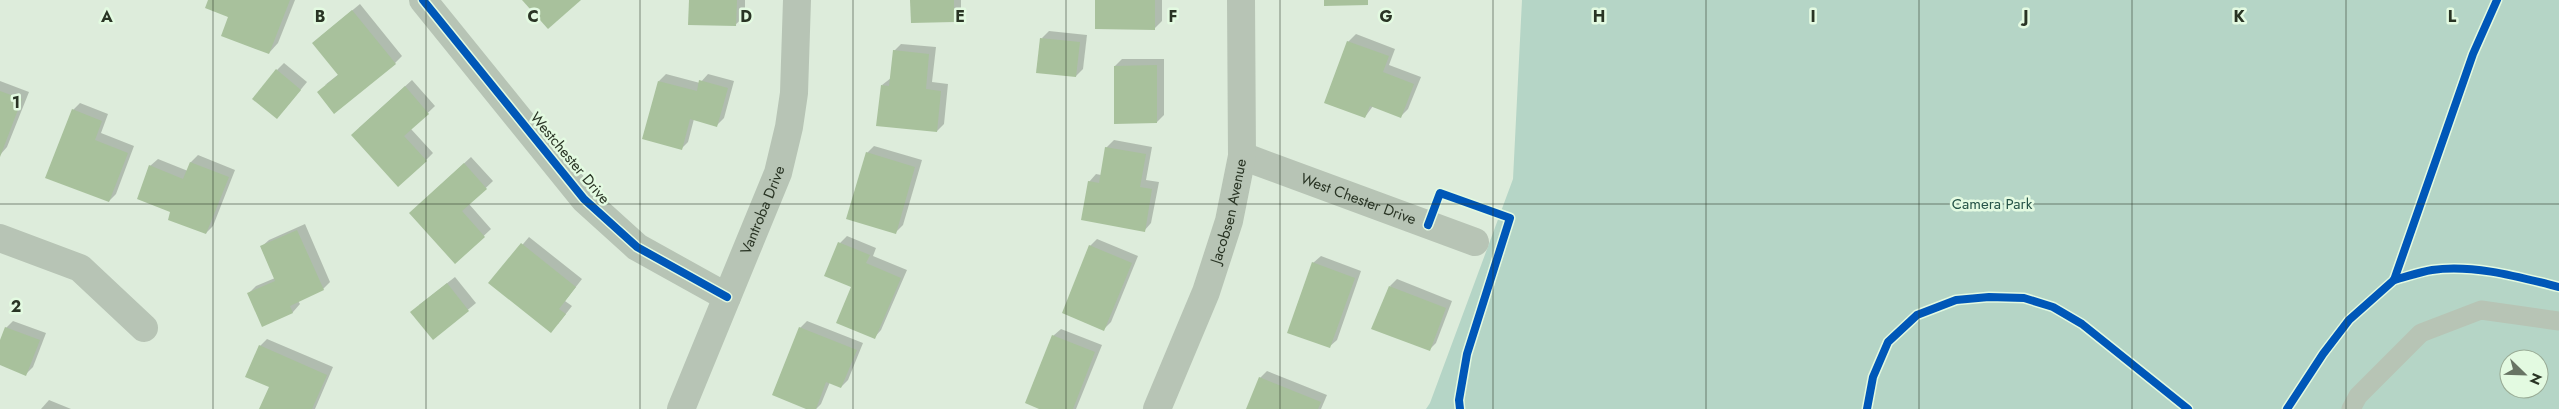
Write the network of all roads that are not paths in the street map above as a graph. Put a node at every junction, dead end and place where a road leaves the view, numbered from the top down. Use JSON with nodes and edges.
{"nodes":[{"id":1,"x":423,"y":0,"type":"edge"},
{"id":2,"x":797,"y":0,"type":"edge"},
{"id":3,"x":1241,"y":0,"type":"edge"},
{"id":4,"x":1242,"y":156,"type":"junction"},
{"id":5,"x":0,"y":238,"type":"edge"},
{"id":6,"x":1475,"y":242,"type":"dead end"},
{"id":7,"x":727,"y":297,"type":"junction"},
{"id":8,"x":2559,"y":322,"type":"edge"},
{"id":9,"x":144,"y":328,"type":"dead end"},
{"id":10,"x":680,"y":409,"type":"edge"},
{"id":11,"x":1157,"y":409,"type":"edge"},
{"id":12,"x":2352,"y":409,"type":"edge"}],
"edges":[{"from":1,"to":7,"type":"street","name":"Westchester Drive"},
{"from":2,"to":7,"type":"street","name":"Vantroba Drive"},
{"from":3,"to":4,"type":"street","name":"Jacobsen Avenue"},
{"from":4,"to":6,"type":"street","name":"West Chester Drive"},
{"from":4,"to":11,"type":"street","name":"Jacobsen Avenue"},
{"from":5,"to":9,"type":"street"},
{"from":7,"to":10,"type":"street","name":"Vantroba Drive"},
{"from":8,"to":12,"type":"lane"}]}
